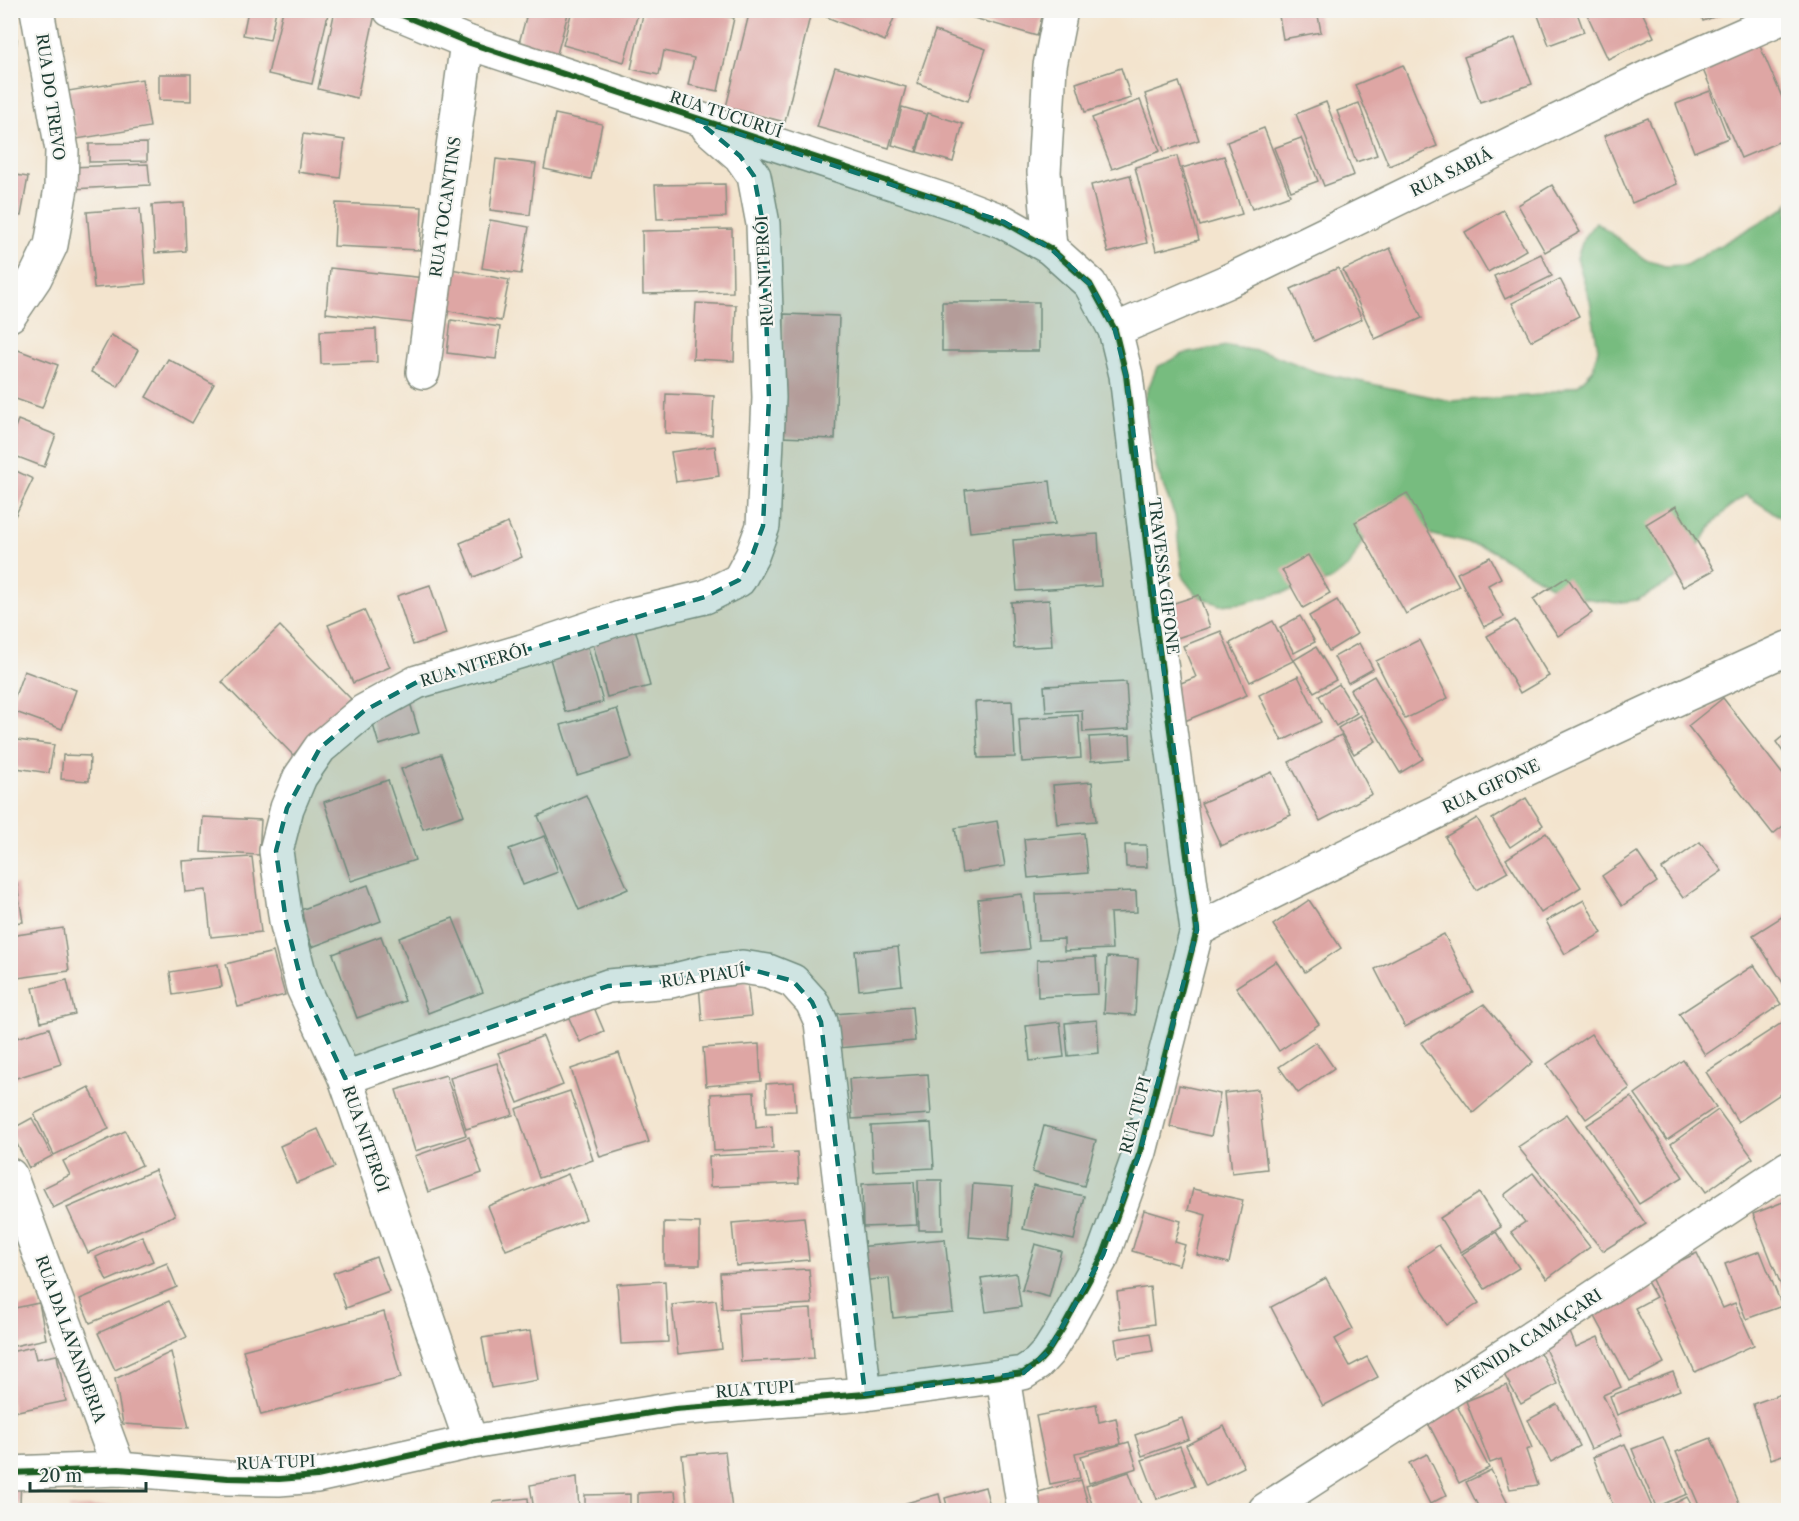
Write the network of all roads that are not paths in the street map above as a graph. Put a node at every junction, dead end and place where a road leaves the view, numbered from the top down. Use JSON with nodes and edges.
{"nodes":[{"id":1,"x":38,"y":10,"type":"edge"},
{"id":2,"x":390,"y":10,"type":"edge"},
{"id":3,"x":1061,"y":10,"type":"edge"},
{"id":4,"x":1788,"y":15,"type":"edge"},
{"id":5,"x":451,"y":28,"type":"edge"},
{"id":6,"x":697,"y":120,"type":"junction"},
{"id":7,"x":1050,"y":248,"type":"junction"},
{"id":8,"x":10,"y":315,"type":"edge"},
{"id":9,"x":1114,"y":330,"type":"junction"},
{"id":10,"x":423,"y":372,"type":"dead end"},
{"id":11,"x":1788,"y":648,"type":"edge"},
{"id":12,"x":1197,"y":930,"type":"junction"},
{"id":13,"x":345,"y":1078,"type":"junction"},
{"id":14,"x":1788,"y":1168,"type":"edge"},
{"id":15,"x":10,"y":1175,"type":"edge"},
{"id":16,"x":1005,"y":1388,"type":"junction"},
{"id":17,"x":865,"y":1394,"type":"junction"},
{"id":18,"x":471,"y":1442,"type":"junction"},
{"id":19,"x":119,"y":1469,"type":"junction"},
{"id":20,"x":10,"y":1473,"type":"edge"},
{"id":21,"x":1024,"y":1510,"type":"edge"},
{"id":22,"x":1265,"y":1510,"type":"edge"}],
"edges":[{"from":1,"to":8,"type":"street","name":"RUA DO TREVO"},
{"from":2,"to":5,"type":"street","name":"RUA TUCURUÍ"},
{"from":3,"to":7,"type":"street"},
{"from":4,"to":9,"type":"street","name":"RUA SABIÁ"},
{"from":5,"to":6,"type":"street","name":"RUA TUCURUÍ"},
{"from":5,"to":10,"type":"street","name":"RUA TOCANTINS"},
{"from":6,"to":7,"type":"street","name":"RUA TUCURUÍ"},
{"from":6,"to":13,"type":"street","name":"RUA NITERÓI"},
{"from":7,"to":9,"type":"street","name":"TRAVESSA GIFONE"},
{"from":9,"to":12,"type":"street","name":"TRAVESSA GIFONE"},
{"from":11,"to":12,"type":"street","name":"RUA GIFONE"},
{"from":12,"to":16,"type":"street","name":"RUA TUPI"},
{"from":13,"to":17,"type":"street","name":"RUA PIAUÍ"},
{"from":13,"to":18,"type":"street","name":"RUA NITERÓI"},
{"from":14,"to":22,"type":"street","name":"AVENIDA CAMAÇARI"},
{"from":15,"to":19,"type":"street","name":"RUA DA LAVANDERIA"},
{"from":16,"to":17,"type":"street","name":"RUA TUPI"},
{"from":16,"to":21,"type":"street"},
{"from":17,"to":18,"type":"street","name":"RUA TUPI"},
{"from":18,"to":19,"type":"street","name":"RUA TUPI"},
{"from":19,"to":20,"type":"street","name":"RUA TUPI"}]}
